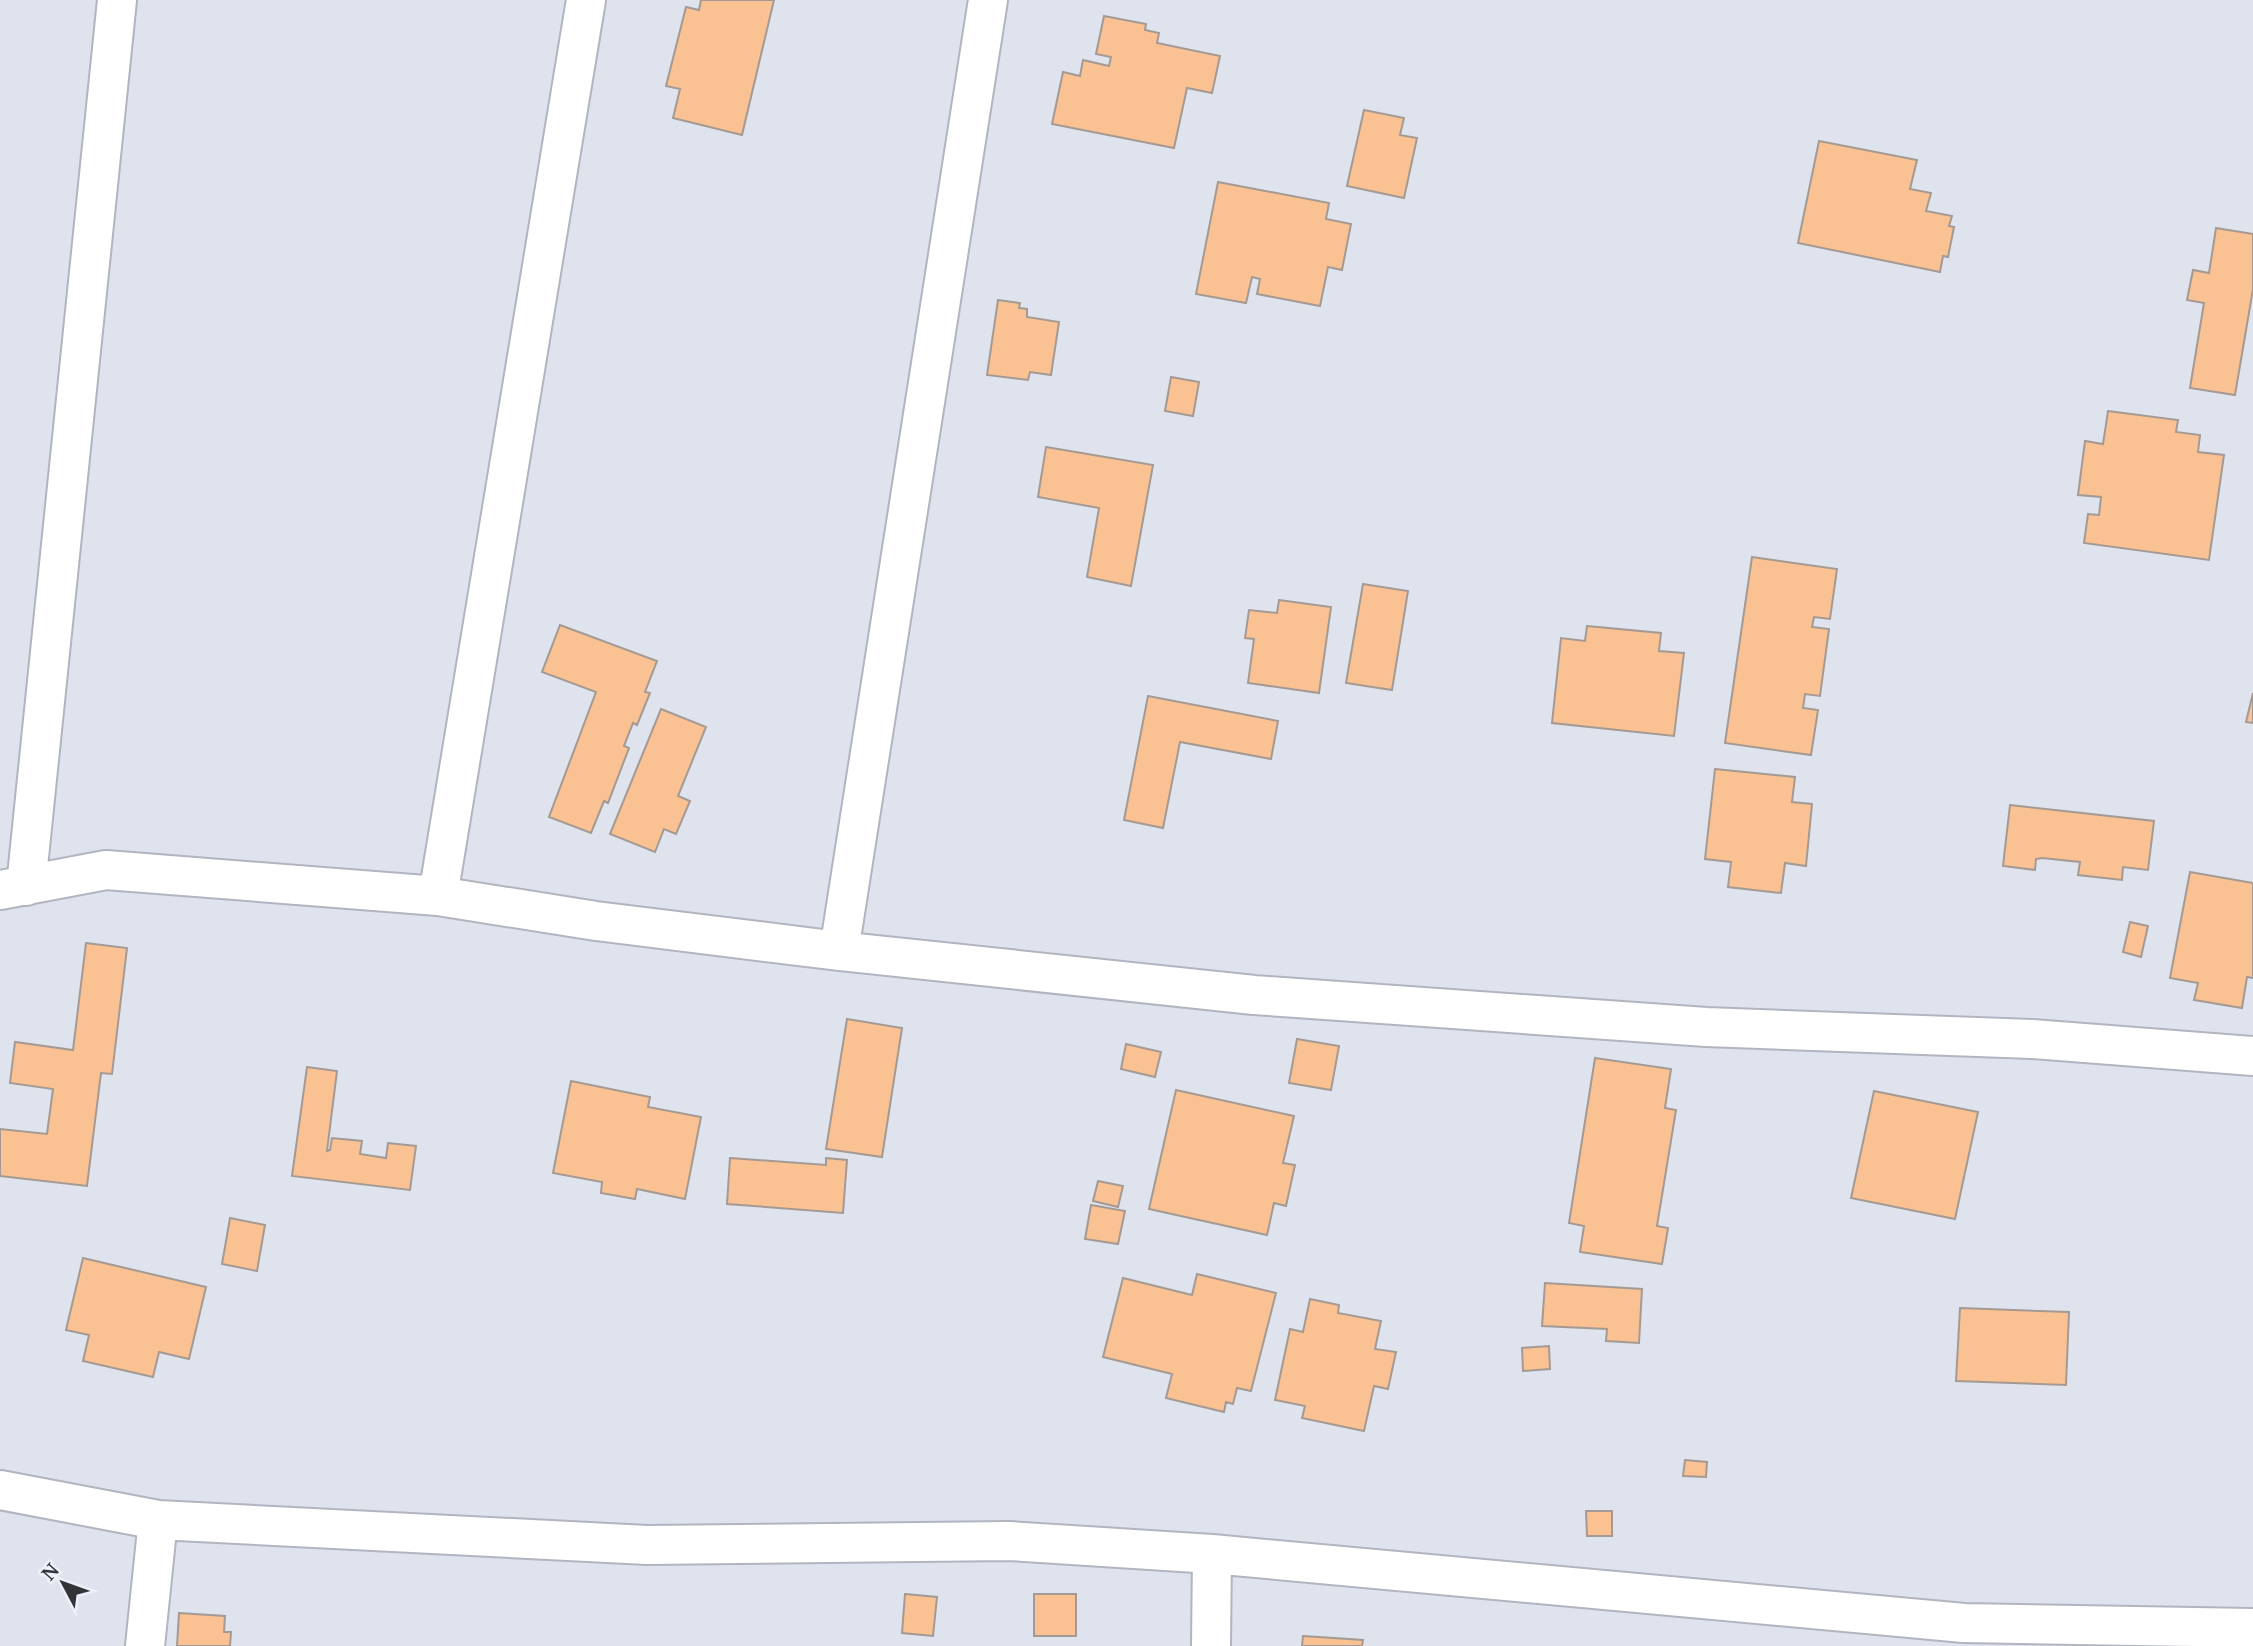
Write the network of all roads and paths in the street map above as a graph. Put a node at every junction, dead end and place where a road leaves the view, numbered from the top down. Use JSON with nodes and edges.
{"nodes":[{"id":1,"x":117,"y":0,"type":"edge"},
{"id":2,"x":586,"y":0,"type":"edge"},
{"id":3,"x":988,"y":0,"type":"edge"},
{"id":4,"x":13,"y":888,"type":"edge"},
{"id":5,"x":438,"y":896,"type":"junction"},
{"id":6,"x":839,"y":951,"type":"junction"},
{"id":7,"x":2253,"y":1056,"type":"edge"},
{"id":8,"x":0,"y":1490,"type":"edge"},
{"id":9,"x":158,"y":1520,"type":"junction"},
{"id":10,"x":1212,"y":1553,"type":"junction"},
{"id":11,"x":2253,"y":1629,"type":"edge"},
{"id":12,"x":1962,"y":1635,"type":"edge"},
{"id":13,"x":145,"y":1646,"type":"edge"},
{"id":14,"x":1212,"y":1646,"type":"edge"}],
"edges":[{"from":1,"to":4,"type":"street"},
{"from":2,"to":5,"type":"street"},
{"from":3,"to":6,"type":"street"},
{"from":4,"to":5,"type":"street"},
{"from":5,"to":6,"type":"street"},
{"from":6,"to":7,"type":"street"},
{"from":8,"to":9,"type":"street"},
{"from":9,"to":10,"type":"street"},
{"from":9,"to":13,"type":"street"},
{"from":10,"to":12,"type":"street"},
{"from":10,"to":14,"type":"street"},
{"from":11,"to":12,"type":"street"}]}
